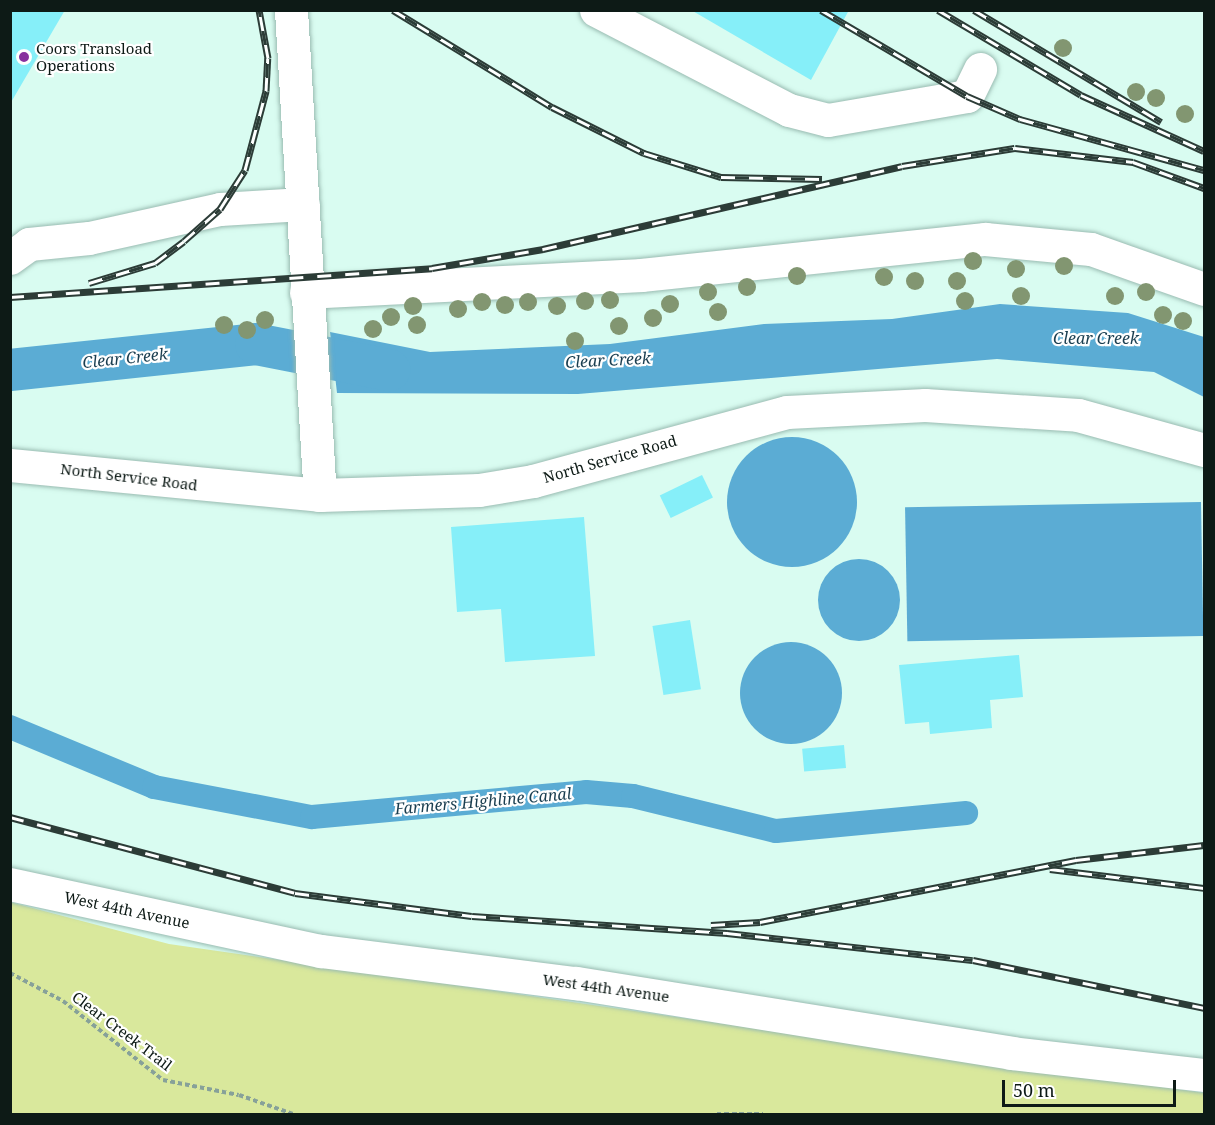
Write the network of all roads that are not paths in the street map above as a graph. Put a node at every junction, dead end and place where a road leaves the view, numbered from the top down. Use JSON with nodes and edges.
{"nodes":[{"id":1,"x":291,"y":10,"type":"edge"},
{"id":2,"x":596,"y":10,"type":"edge"},
{"id":3,"x":980,"y":69,"type":"dead end"},
{"id":4,"x":303,"y":204,"type":"junction"},
{"id":5,"x":10,"y":258,"type":"edge"},
{"id":6,"x":1204,"y":289,"type":"edge"},
{"id":7,"x":307,"y":305,"type":"junction"},
{"id":8,"x":1204,"y":450,"type":"edge"},
{"id":9,"x":10,"y":465,"type":"edge"},
{"id":10,"x":320,"y":495,"type":"junction"},
{"id":11,"x":10,"y":884,"type":"edge"},
{"id":12,"x":1204,"y":1075,"type":"edge"}],
"edges":[{"from":1,"to":4,"type":"street"},
{"from":2,"to":3,"type":"street"},
{"from":4,"to":5,"type":"street"},
{"from":4,"to":7,"type":"street"},
{"from":6,"to":7,"type":"street"},
{"from":7,"to":10,"type":"street"},
{"from":8,"to":10,"type":"street","name":"North Service Road"},
{"from":9,"to":10,"type":"street","name":"North Service Road"},
{"from":11,"to":12,"type":"street","name":"West 44th Avenue"}]}
